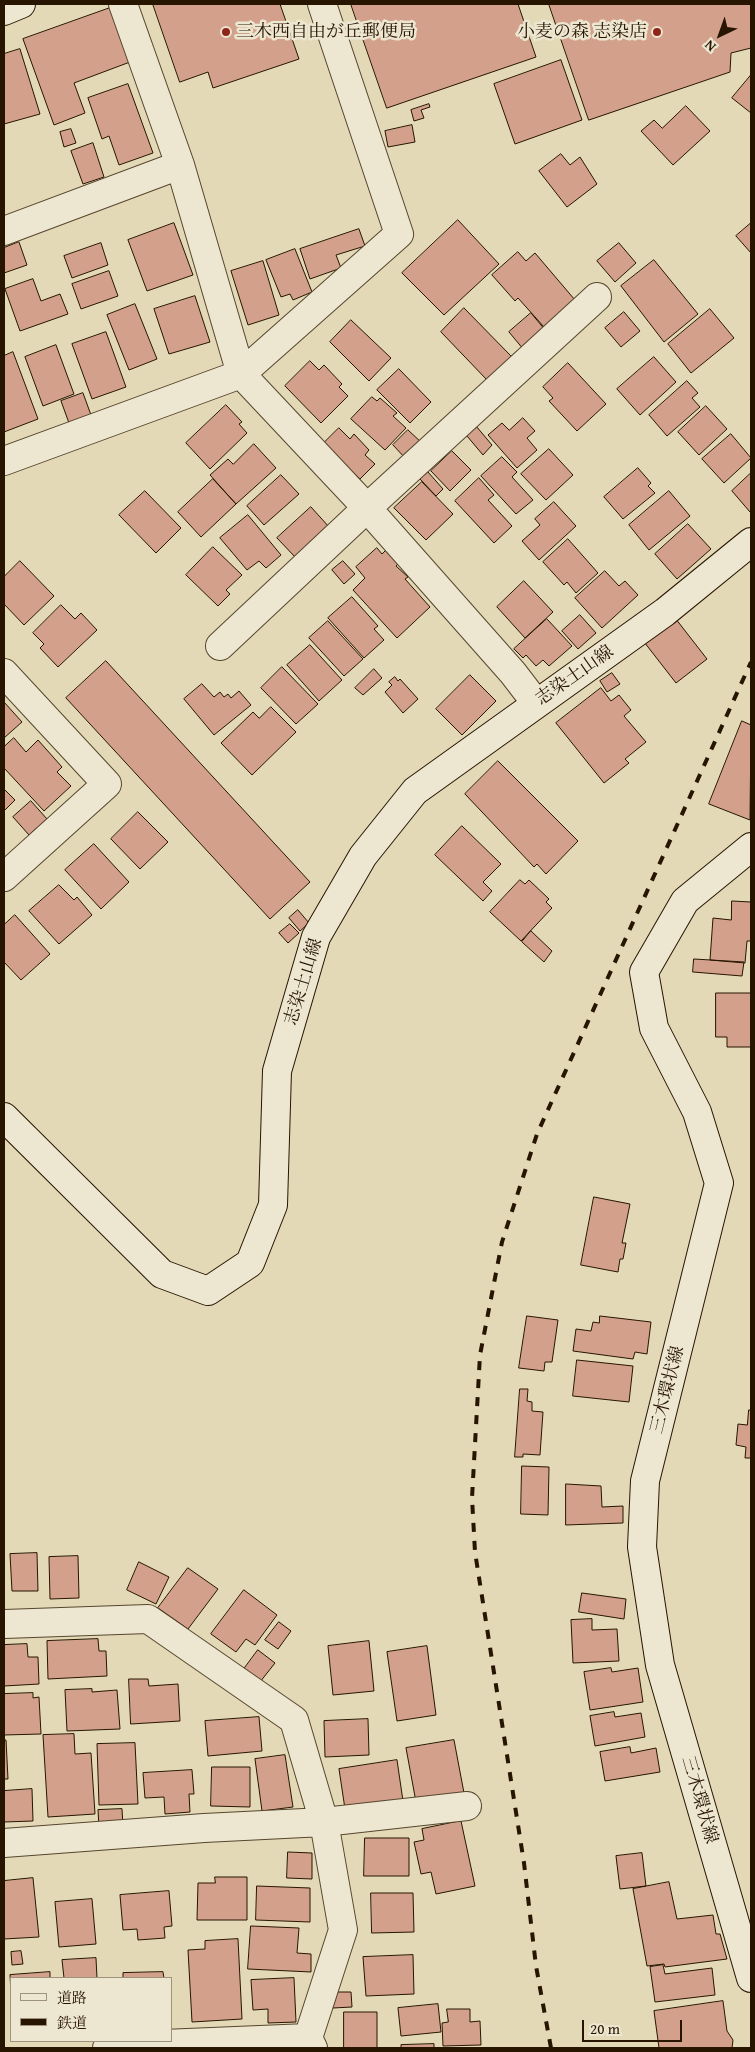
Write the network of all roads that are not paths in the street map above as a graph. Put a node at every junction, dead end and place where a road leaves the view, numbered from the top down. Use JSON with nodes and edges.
{"nodes":[{"id":1,"x":21,"y":4,"type":"edge"},
{"id":2,"x":123,"y":4,"type":"edge"},
{"id":3,"x":322,"y":4,"type":"edge"},
{"id":4,"x":4,"y":11,"type":"edge"},
{"id":5,"x":180,"y":165,"type":"junction"},
{"id":6,"x":4,"y":231,"type":"edge"},
{"id":7,"x":597,"y":297,"type":"dead end"},
{"id":8,"x":241,"y":374,"type":"junction"},
{"id":9,"x":4,"y":461,"type":"edge"},
{"id":10,"x":367,"y":508,"type":"junction"},
{"id":11,"x":751,"y":542,"type":"edge"},
{"id":12,"x":220,"y":646,"type":"dead end"},
{"id":13,"x":4,"y":673,"type":"edge"},
{"id":14,"x":536,"y":703,"type":"junction"},
{"id":15,"x":751,"y":847,"type":"edge"},
{"id":16,"x":4,"y":877,"type":"edge"},
{"id":17,"x":4,"y":1117,"type":"edge"},
{"id":18,"x":4,"y":1624,"type":"edge"},
{"id":19,"x":467,"y":1806,"type":"dead end"},
{"id":20,"x":324,"y":1822,"type":"junction"},
{"id":21,"x":4,"y":1843,"type":"edge"},
{"id":22,"x":751,"y":1978,"type":"edge"},
{"id":23,"x":311,"y":2043,"type":"edge"},
{"id":24,"x":162,"y":2046,"type":"edge"},
{"id":25,"x":106,"y":2048,"type":"edge"}],
"edges":[{"from":1,"to":4,"type":"street"},
{"from":2,"to":5,"type":"street"},
{"from":3,"to":8,"type":"street"},
{"from":5,"to":6,"type":"street"},
{"from":5,"to":8,"type":"street"},
{"from":7,"to":10,"type":"street"},
{"from":8,"to":9,"type":"street"},
{"from":8,"to":10,"type":"street"},
{"from":10,"to":12,"type":"street"},
{"from":10,"to":14,"type":"street"},
{"from":11,"to":14,"type":"street","name":"志染土山線"},
{"from":13,"to":16,"type":"street"},
{"from":14,"to":17,"type":"street","name":"志染土山線"},
{"from":15,"to":22,"type":"street","name":"三木環状線"},
{"from":18,"to":20,"type":"street"},
{"from":19,"to":20,"type":"street"},
{"from":20,"to":21,"type":"street"},
{"from":20,"to":23,"type":"street"},
{"from":23,"to":24,"type":"street"},
{"from":24,"to":25,"type":"street"}]}
